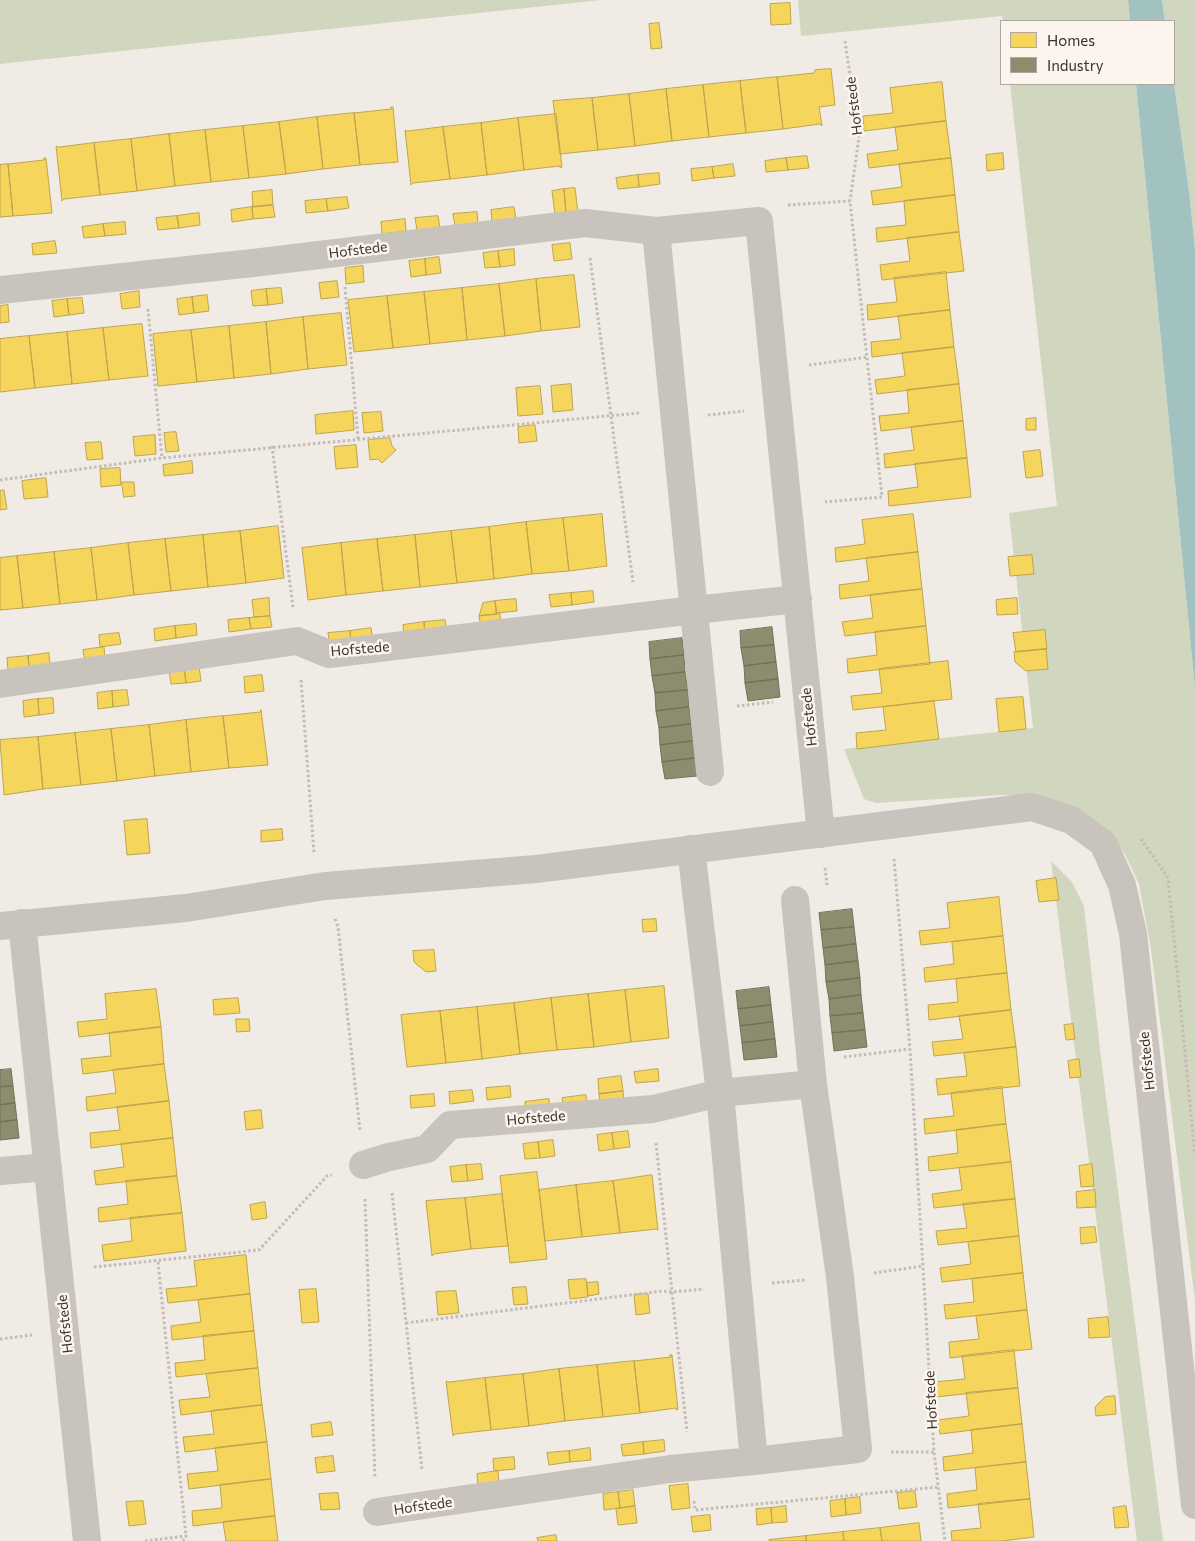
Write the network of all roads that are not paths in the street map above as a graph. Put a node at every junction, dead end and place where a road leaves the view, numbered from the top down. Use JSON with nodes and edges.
{"nodes":[{"id":1,"x":656,"y":231,"type":"junction"},
{"id":2,"x":0,"y":290,"type":"edge"},
{"id":3,"x":798,"y":599,"type":"junction"},
{"id":4,"x":694,"y":610,"type":"junction"},
{"id":5,"x":0,"y":684,"type":"edge"},
{"id":6,"x":710,"y":772,"type":"dead end"},
{"id":7,"x":821,"y":834,"type":"junction"},
{"id":8,"x":691,"y":849,"type":"junction"},
{"id":9,"x":795,"y":900,"type":"dead end"},
{"id":10,"x":11,"y":925,"type":"edge"},
{"id":11,"x":812,"y":1072,"type":"junction"},
{"id":12,"x":720,"y":1093,"type":"junction"},
{"id":13,"x":376,"y":1161,"type":"road end"},
{"id":14,"x":48,"y":1167,"type":"junction"},
{"id":15,"x":0,"y":1171,"type":"edge"},
{"id":16,"x":754,"y":1461,"type":"junction"},
{"id":17,"x":1195,"y":1505,"type":"edge"},
{"id":18,"x":377,"y":1512,"type":"road end"},
{"id":19,"x":88,"y":1541,"type":"edge"}],
"edges":[{"from":1,"to":2,"type":"street","name":"Hofstede"},
{"from":1,"to":3,"type":"street","name":"Hofstede"},
{"from":1,"to":4,"type":"street"},
{"from":3,"to":4,"type":"street","name":"Hofstede"},
{"from":3,"to":7,"type":"street","name":"Hofstede"},
{"from":4,"to":5,"type":"street","name":"Hofstede"},
{"from":4,"to":6,"type":"street"},
{"from":7,"to":8,"type":"street","name":"Hofstede"},
{"from":7,"to":17,"type":"street","name":"Hofstede"},
{"from":8,"to":10,"type":"street","name":"Hofstede"},
{"from":8,"to":12,"type":"street"},
{"from":9,"to":11,"type":"street"},
{"from":10,"to":14,"type":"street","name":"Hofstede"},
{"from":11,"to":12,"type":"street","name":"Hofstede"},
{"from":11,"to":16,"type":"street","name":"Hofstede"},
{"from":12,"to":13,"type":"street","name":"Hofstede"},
{"from":12,"to":16,"type":"street"},
{"from":14,"to":15,"type":"street"},
{"from":14,"to":19,"type":"street","name":"Hofstede"},
{"from":16,"to":18,"type":"street","name":"Hofstede"}]}
